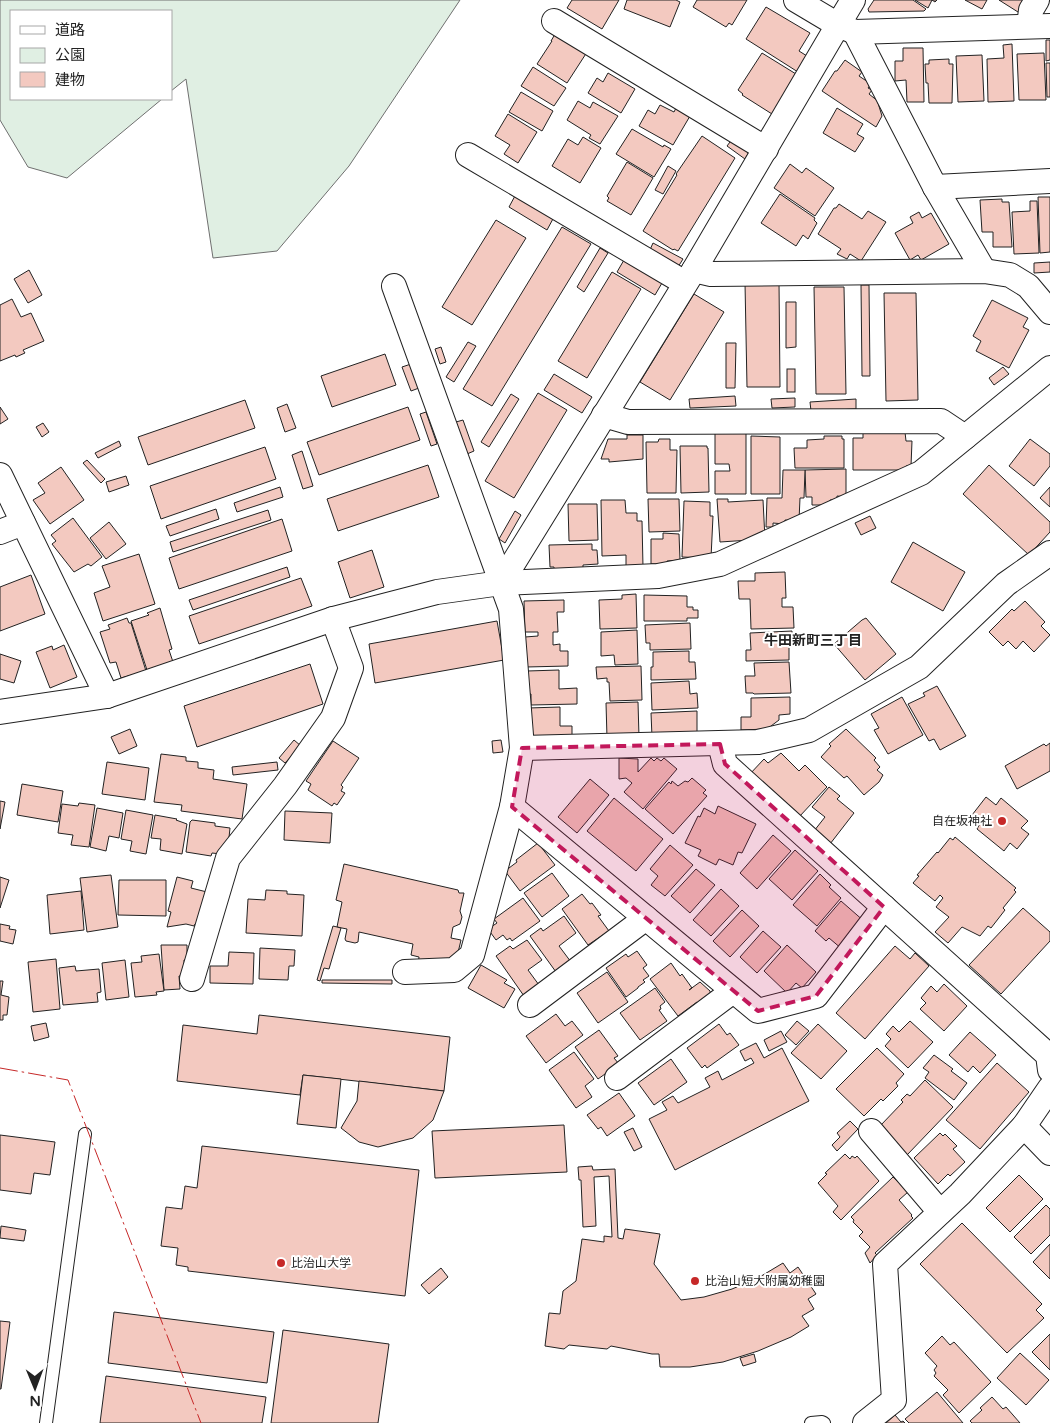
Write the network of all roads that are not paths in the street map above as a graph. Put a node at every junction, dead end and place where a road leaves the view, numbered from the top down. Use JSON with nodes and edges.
{"nodes":[{"id":1,"x":796,"y":0,"type":"edge"},
{"id":2,"x":853,"y":0,"type":"edge"},
{"id":3,"x":1037,"y":0,"type":"edge"},
{"id":4,"x":554,"y":21,"type":"dead end"},
{"id":5,"x":1040,"y":26,"type":"edge"},
{"id":6,"x":847,"y":28,"type":"junction"},
{"id":7,"x":766,"y":149,"type":"junction"},
{"id":8,"x":468,"y":155,"type":"dead end"},
{"id":9,"x":1050,"y":182,"type":"edge"},
{"id":10,"x":935,"y":188,"type":"junction"},
{"id":11,"x":984,"y":271,"type":"junction"},
{"id":12,"x":689,"y":276,"type":"junction"},
{"id":13,"x":394,"y":286,"type":"dead end"},
{"id":14,"x":1050,"y":312,"type":"edge"},
{"id":15,"x":1050,"y":368,"type":"edge"},
{"id":16,"x":604,"y":415,"type":"junction"},
{"id":17,"x":965,"y":437,"type":"junction"},
{"id":18,"x":0,"y":475,"type":"edge"},
{"id":19,"x":23,"y":524,"type":"junction"},
{"id":20,"x":0,"y":532,"type":"edge"},
{"id":21,"x":1050,"y":553,"type":"edge"},
{"id":22,"x":501,"y":583,"type":"junction"},
{"id":23,"x":333,"y":619,"type":"junction"},
{"id":24,"x":107,"y":696,"type":"junction"},
{"id":25,"x":0,"y":712,"type":"edge"},
{"id":26,"x":720,"y":744,"type":"junction"},
{"id":27,"x":522,"y":748,"type":"junction"},
{"id":28,"x":512,"y":807,"type":"junction"},
{"id":29,"x":884,"y":907,"type":"junction"},
{"id":30,"x":646,"y":918,"type":"junction"},
{"id":31,"x":405,"y":972,"type":"dead end"},
{"id":32,"x":192,"y":979,"type":"dead end"},
{"id":33,"x":733,"y":991,"type":"junction"},
{"id":34,"x":530,"y":1005,"type":"dead end"},
{"id":35,"x":1050,"y":1070,"type":"edge"},
{"id":36,"x":617,"y":1078,"type":"dead end"},
{"id":37,"x":1050,"y":1088,"type":"edge"},
{"id":38,"x":1024,"y":1126,"type":"junction"},
{"id":39,"x":871,"y":1131,"type":"dead end"},
{"id":40,"x":85,"y":1134,"type":"dead end"},
{"id":41,"x":1050,"y":1153,"type":"edge"},
{"id":42,"x":940,"y":1212,"type":"junction"},
{"id":43,"x":46,"y":1423,"type":"edge"},
{"id":44,"x":811,"y":1423,"type":"edge"},
{"id":45,"x":824,"y":1423,"type":"edge"},
{"id":46,"x":865,"y":1423,"type":"edge"}],
"edges":[{"from":1,"to":6,"type":"street"},
{"from":2,"to":6,"type":"street"},
{"from":3,"to":5,"type":"street"},
{"from":4,"to":7,"type":"street"},
{"from":5,"to":6,"type":"street"},
{"from":6,"to":7,"type":"street"},
{"from":6,"to":10,"type":"street"},
{"from":7,"to":12,"type":"street"},
{"from":8,"to":12,"type":"street"},
{"from":9,"to":10,"type":"street"},
{"from":10,"to":11,"type":"street"},
{"from":11,"to":12,"type":"street"},
{"from":11,"to":14,"type":"street"},
{"from":12,"to":16,"type":"street"},
{"from":13,"to":22,"type":"street"},
{"from":15,"to":17,"type":"street"},
{"from":16,"to":17,"type":"street"},
{"from":16,"to":22,"type":"street"},
{"from":17,"to":22,"type":"street"},
{"from":18,"to":19,"type":"street"},
{"from":19,"to":20,"type":"street"},
{"from":19,"to":24,"type":"street"},
{"from":21,"to":26,"type":"street"},
{"from":22,"to":23,"type":"street"},
{"from":22,"to":27,"type":"street"},
{"from":23,"to":24,"type":"street"},
{"from":23,"to":32,"type":"street"},
{"from":24,"to":25,"type":"street"},
{"from":26,"to":27,"type":"street"},
{"from":26,"to":29,"type":"street"},
{"from":27,"to":28,"type":"street"},
{"from":28,"to":30,"type":"street"},
{"from":28,"to":31,"type":"street"},
{"from":29,"to":33,"type":"street"},
{"from":29,"to":35,"type":"street"},
{"from":30,"to":33,"type":"street"},
{"from":30,"to":34,"type":"street"},
{"from":33,"to":36,"type":"street"},
{"from":37,"to":38,"type":"street"},
{"from":38,"to":41,"type":"street"},
{"from":38,"to":42,"type":"street"},
{"from":39,"to":42,"type":"street"},
{"from":40,"to":43,"type":"lane"},
{"from":42,"to":46,"type":"street"},
{"from":44,"to":45,"type":"lane"}]}
